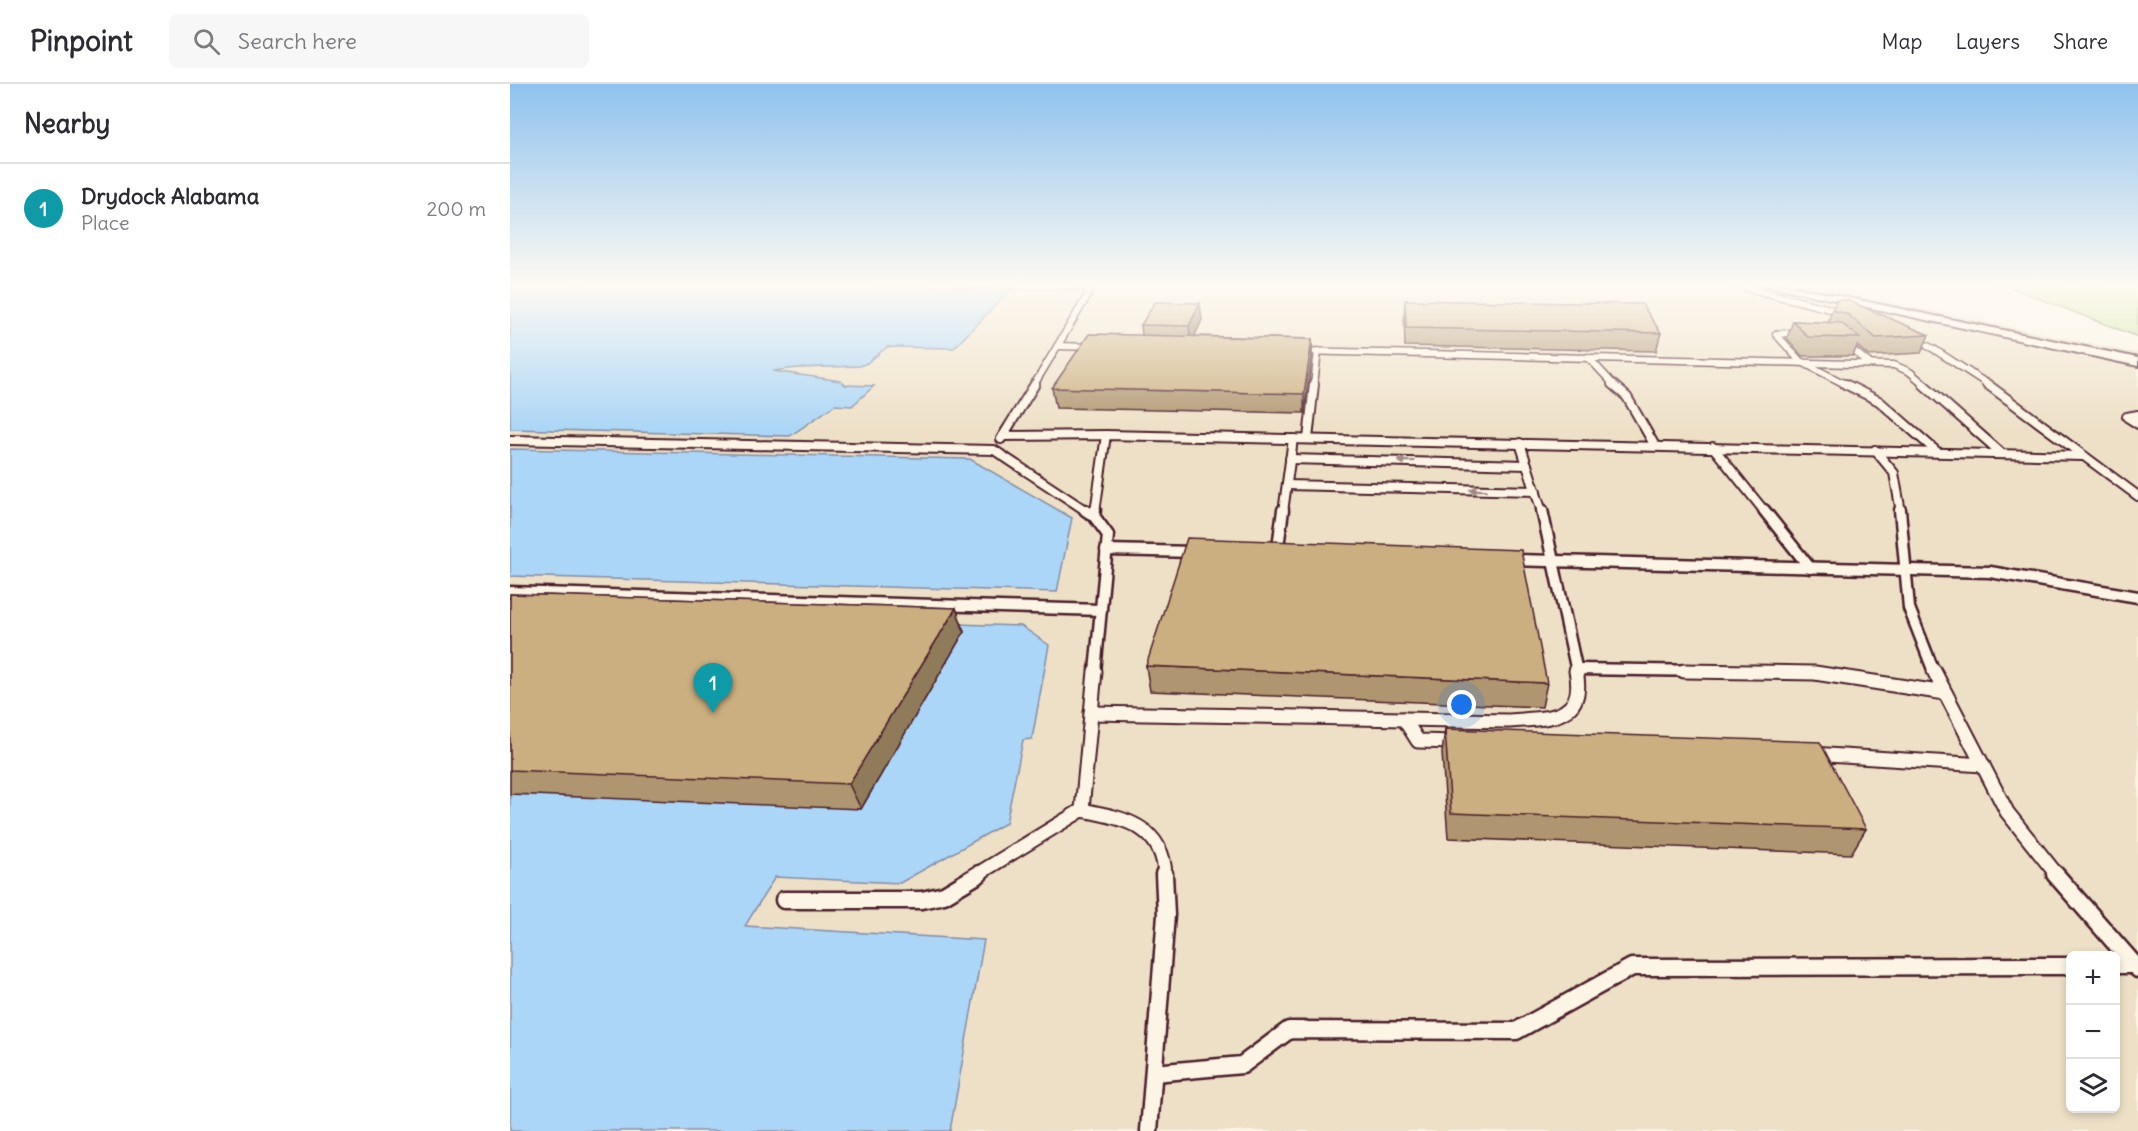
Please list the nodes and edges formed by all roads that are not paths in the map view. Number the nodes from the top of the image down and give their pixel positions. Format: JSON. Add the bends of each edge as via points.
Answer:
{"nodes":[{"id":1,"x":1066,"y":333,"type":"edge"},
{"id":2,"x":1795,"y":333,"type":"edge"},
{"id":3,"x":1999,"y":333,"type":"edge"},
{"id":4,"x":1837,"y":336,"type":"edge"},
{"id":5,"x":1908,"y":337,"type":"edge"},
{"id":6,"x":1058,"y":346,"type":"junction"},
{"id":7,"x":1100,"y":347,"type":"edge"},
{"id":8,"x":1283,"y":351,"type":"edge"},
{"id":9,"x":1318,"y":351,"type":"junction"},
{"id":10,"x":1588,"y":357,"type":"junction"},
{"id":11,"x":1800,"y":362,"type":"junction"},
{"id":12,"x":2138,"y":362,"type":"edge"},
{"id":13,"x":1869,"y":363,"type":"junction"},
{"id":14,"x":2138,"y":415,"type":"edge"},
{"id":15,"x":2138,"y":424,"type":"edge"},
{"id":16,"x":1106,"y":435,"type":"junction"},
{"id":17,"x":1002,"y":436,"type":"junction"},
{"id":18,"x":1293,"y":439,"type":"junction"},
{"id":19,"x":1308,"y":439,"type":"junction"},
{"id":20,"x":510,"y":440,"type":"edge"},
{"id":21,"x":1520,"y":442,"type":"junction"},
{"id":22,"x":1655,"y":446,"type":"junction"},
{"id":23,"x":1713,"y":447,"type":"junction"},
{"id":24,"x":994,"y":450,"type":"junction"},
{"id":25,"x":1875,"y":450,"type":"junction"},
{"id":26,"x":1936,"y":451,"type":"junction"},
{"id":27,"x":2000,"y":452,"type":"junction"},
{"id":28,"x":2082,"y":456,"type":"junction"},
{"id":29,"x":1290,"y":459,"type":"junction"},
{"id":30,"x":1527,"y":465,"type":"junction"},
{"id":31,"x":1287,"y":485,"type":"junction"},
{"id":32,"x":1536,"y":491,"type":"junction"},
{"id":33,"x":2138,"y":496,"type":"edge"},
{"id":34,"x":1094,"y":516,"type":"junction"},
{"id":35,"x":1106,"y":550,"type":"junction"},
{"id":36,"x":1209,"y":552,"type":"edge"},
{"id":37,"x":1266,"y":554,"type":"edge"},
{"id":38,"x":1277,"y":554,"type":"junction"},
{"id":39,"x":1289,"y":554,"type":"edge"},
{"id":40,"x":1497,"y":560,"type":"edge"},
{"id":41,"x":1555,"y":561,"type":"junction"},
{"id":42,"x":1810,"y":568,"type":"junction"},
{"id":43,"x":1904,"y":570,"type":"junction"},
{"id":44,"x":510,"y":592,"type":"edge"},
{"id":45,"x":2138,"y":597,"type":"edge"},
{"id":46,"x":1101,"y":610,"type":"junction"},
{"id":47,"x":1577,"y":669,"type":"junction"},
{"id":48,"x":1945,"y":693,"type":"junction"},
{"id":49,"x":1091,"y":713,"type":"junction"},
{"id":50,"x":1404,"y":719,"type":"junction"},
{"id":51,"x":1465,"y":742,"type":"edge"},
{"id":52,"x":1793,"y":753,"type":"edge"},
{"id":53,"x":1983,"y":765,"type":"junction"},
{"id":54,"x":1082,"y":810,"type":"junction"},
{"id":55,"x":784,"y":900,"type":"dead end"},
{"id":56,"x":2120,"y":965,"type":"edge"},
{"id":57,"x":2066,"y":966,"type":"edge"},
{"id":58,"x":2136,"y":967,"type":"edge"},
{"id":59,"x":1154,"y":1073,"type":"junction"},
{"id":60,"x":1149,"y":1131,"type":"edge"}],
"edges":[{"from":1,"to":6,"type":"lane"},
{"from":2,"to":11,"type":"lane","via":[[1776,334]]},
{"from":3,"to":12,"type":"street"},
{"from":4,"to":13,"type":"lane"},
{"from":5,"to":28,"type":"lane","via":[[1995,389]]},
{"from":6,"to":7,"type":"lane"},
{"from":6,"to":17,"type":"lane"},
{"from":8,"to":9,"type":"lane"},
{"from":9,"to":10,"type":"lane"},
{"from":9,"to":19,"type":"lane"},
{"from":10,"to":11,"type":"lane"},
{"from":10,"to":22,"type":"lane","via":[[1627,397]]},
{"from":11,"to":13,"type":"lane"},
{"from":11,"to":26,"type":"lane","via":[[1879,400]]},
{"from":13,"to":27,"type":"lane","via":[[1894,365],[1910,372]]},
{"from":14,"to":15,"type":"lane","via":[[2127,417]]},
{"from":16,"to":17,"type":"lane"},
{"from":16,"to":18,"type":"lane"},
{"from":16,"to":34,"type":"lane"},
{"from":17,"to":24,"type":"lane"},
{"from":18,"to":19,"type":"lane"},
{"from":18,"to":29,"type":"lane"},
{"from":19,"to":21,"type":"lane"},
{"from":20,"to":24,"type":"lane"},
{"from":21,"to":22,"type":"lane"},
{"from":21,"to":30,"type":"lane"},
{"from":22,"to":23,"type":"lane"},
{"from":23,"to":25,"type":"lane"},
{"from":23,"to":42,"type":"lane"},
{"from":24,"to":34,"type":"lane"},
{"from":25,"to":26,"type":"lane"},
{"from":25,"to":43,"type":"lane","via":[[1894,473]]},
{"from":26,"to":27,"type":"lane"},
{"from":27,"to":28,"type":"lane"},
{"from":28,"to":33,"type":"lane"},
{"from":30,"to":29,"type":"lane","one_way":true},
{"from":29,"to":31,"type":"lane"},
{"from":30,"to":32,"type":"lane"},
{"from":32,"to":31,"type":"lane","one_way":true},
{"from":31,"to":38,"type":"lane"},
{"from":32,"to":41,"type":"lane"},
{"from":34,"to":35,"type":"lane","via":[[1108,535]]},
{"from":35,"to":36,"type":"lane"},
{"from":35,"to":46,"type":"lane"},
{"from":37,"to":38,"type":"lane"},
{"from":38,"to":39,"type":"lane"},
{"from":40,"to":41,"type":"lane"},
{"from":41,"to":42,"type":"lane"},
{"from":41,"to":47,"type":"lane"},
{"from":42,"to":43,"type":"lane"},
{"from":43,"to":45,"type":"lane","via":[[1990,572]]},
{"from":43,"to":48,"type":"lane","via":[[1909,608]]},
{"from":44,"to":46,"type":"lane"},
{"from":46,"to":49,"type":"lane"},
{"from":47,"to":48,"type":"lane","via":[[1815,673]]},
{"from":47,"to":50,"type":"lane","via":[[1580,688],[1573,706],[1557,717],[1507,721]]},
{"from":48,"to":53,"type":"lane"},
{"from":49,"to":50,"type":"lane"},
{"from":49,"to":54,"type":"lane"},
{"from":50,"to":51,"type":"lane","via":[[1418,741]]},
{"from":52,"to":53,"type":"lane"},
{"from":53,"to":58,"type":"lane","via":[[2007,812]]},
{"from":54,"to":55,"type":"lane","via":[[944,895],[922,900]]},
{"from":54,"to":59,"type":"lane","via":[[1123,818],[1148,832],[1164,861],[1166,915]]},
{"from":56,"to":58,"type":"lane"},
{"from":57,"to":59,"type":"lane","via":[[1632,967],[1516,1031],[1289,1030],[1242,1065]]},
{"from":59,"to":60,"type":"lane"}]}
